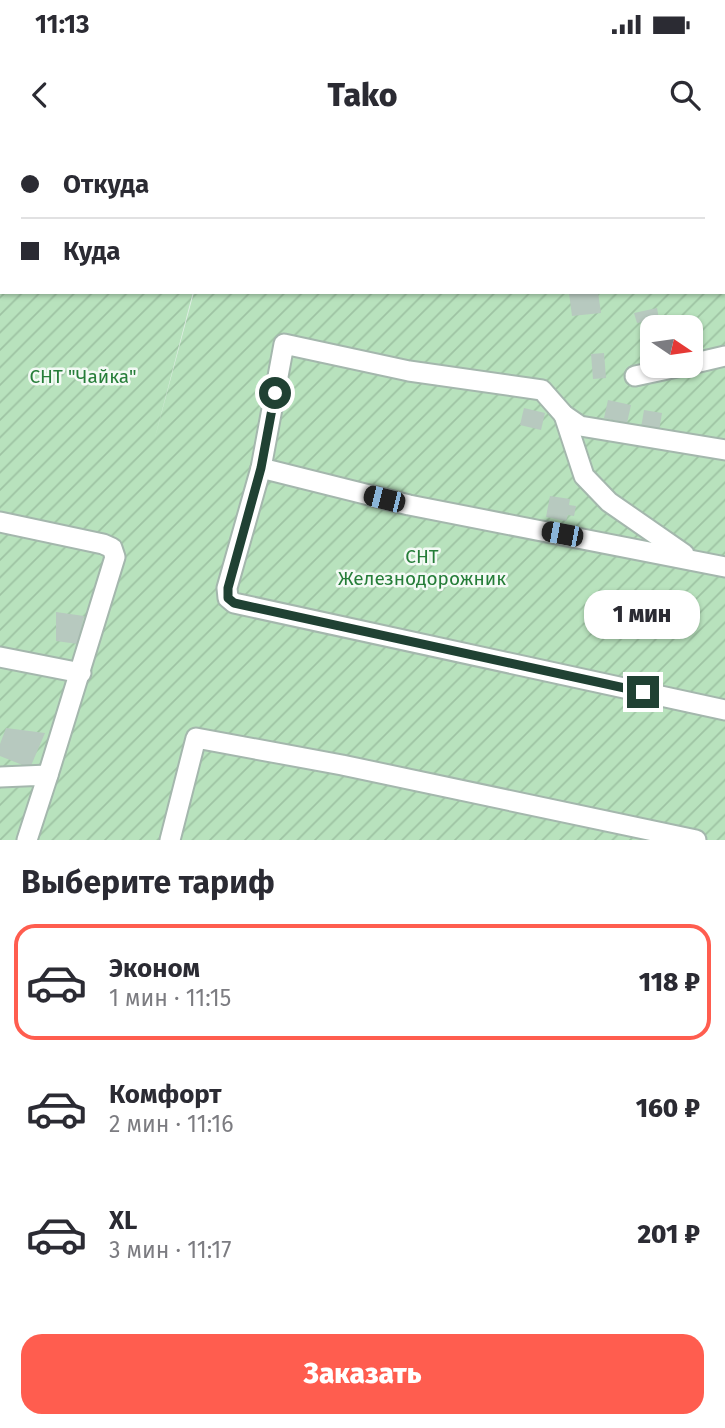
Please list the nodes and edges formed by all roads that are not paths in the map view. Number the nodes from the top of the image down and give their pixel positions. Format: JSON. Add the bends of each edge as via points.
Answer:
{"nodes":[{"id":1,"x":725,"y":356,"type":"edge"},
{"id":2,"x":704,"y":361,"type":"edge"},
{"id":3,"x":640,"y":375,"type":"edge"},
{"id":4,"x":635,"y":376,"type":"dead end"},
{"id":5,"x":564,"y":415,"type":"junction"},
{"id":6,"x":725,"y":450,"type":"edge"},
{"id":7,"x":261,"y":468,"type":"junction"},
{"id":8,"x":0,"y":522,"type":"edge"},
{"id":9,"x":689,"y":558,"type":"junction"},
{"id":10,"x":725,"y":567,"type":"edge"},
{"id":11,"x":0,"y":657,"type":"edge"},
{"id":12,"x":81,"y":673,"type":"junction"},
{"id":13,"x":725,"y":710,"type":"edge"},
{"id":14,"x":48,"y":775,"type":"junction"},
{"id":15,"x":0,"y":777,"type":"edge"},
{"id":16,"x":27,"y":840,"type":"edge"},
{"id":17,"x":170,"y":840,"type":"edge"},
{"id":18,"x":696,"y":840,"type":"edge"}],
"edges":[{"from":1,"to":2,"type":"lane"},
{"from":3,"to":4,"type":"lane"},
{"from":5,"to":6,"type":"lane","via":[[580,426]]},
{"from":5,"to":7,"type":"lane","via":[[542,390],[409,371],[284,344]]},
{"from":5,"to":9,"type":"lane","via":[[584,476],[609,502]]},
{"from":7,"to":9,"type":"lane","via":[[409,505]]},
{"from":7,"to":13,"type":"lane","via":[[228,588],[228,598],[234,603]]},
{"from":8,"to":12,"type":"lane","via":[[112,548],[115,557]]},
{"from":9,"to":10,"type":"lane"},
{"from":11,"to":12,"type":"lane"},
{"from":12,"to":14,"type":"lane"},
{"from":14,"to":15,"type":"lane"},
{"from":14,"to":16,"type":"lane"},
{"from":17,"to":18,"type":"lane","via":[[196,738]]}]}
